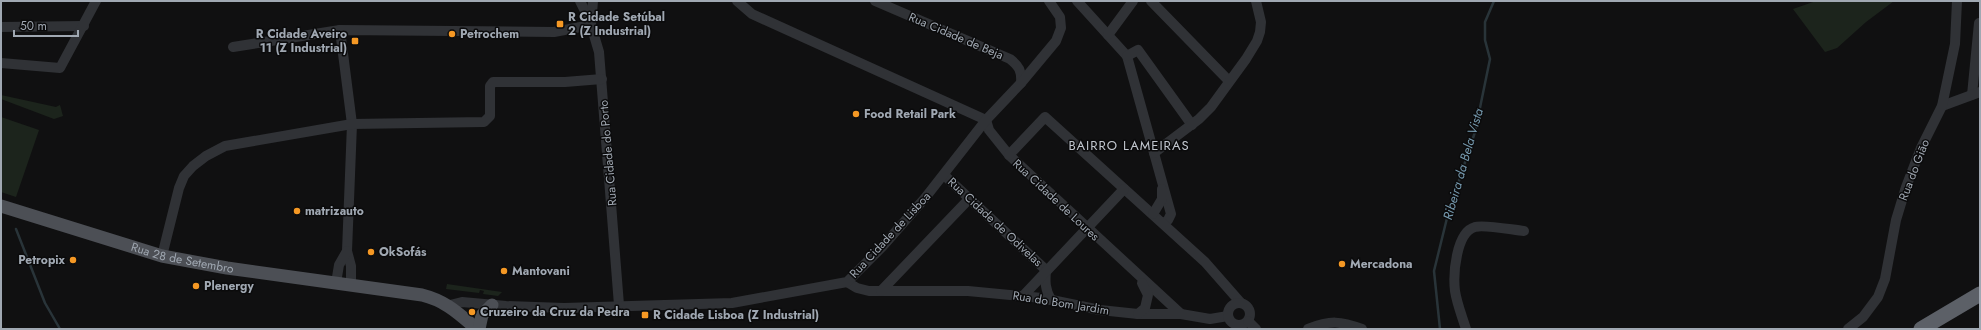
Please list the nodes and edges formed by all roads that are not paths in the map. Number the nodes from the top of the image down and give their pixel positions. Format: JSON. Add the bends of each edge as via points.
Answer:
{"nodes":[{"id":1,"x":96,"y":1,"type":"edge"},
{"id":2,"x":580,"y":1,"type":"edge"},
{"id":3,"x":593,"y":1,"type":"edge"},
{"id":4,"x":737,"y":1,"type":"edge"},
{"id":5,"x":875,"y":1,"type":"edge"},
{"id":6,"x":1049,"y":1,"type":"edge"},
{"id":7,"x":1077,"y":1,"type":"edge"},
{"id":8,"x":1133,"y":1,"type":"edge"},
{"id":9,"x":1152,"y":1,"type":"edge"},
{"id":10,"x":1256,"y":1,"type":"edge"},
{"id":11,"x":1957,"y":1,"type":"edge"},
{"id":12,"x":1979,"y":23,"type":"edge"},
{"id":13,"x":592,"y":25,"type":"junction"},
{"id":14,"x":84,"y":26,"type":"junction"},
{"id":15,"x":1,"y":27,"type":"edge"},
{"id":16,"x":340,"y":30,"type":"junction"},
{"id":17,"x":1108,"y":36,"type":"junction"},
{"id":18,"x":233,"y":47,"type":"dead end"},
{"id":19,"x":1127,"y":56,"type":"junction"},
{"id":20,"x":1,"y":63,"type":"edge"},
{"id":21,"x":602,"y":79,"type":"junction"},
{"id":22,"x":1229,"y":81,"type":"junction"},
{"id":23,"x":1021,"y":83,"type":"junction"},
{"id":24,"x":1976,"y":93,"type":"edge"},
{"id":25,"x":1942,"y":106,"type":"junction"},
{"id":26,"x":986,"y":120,"type":"junction"},
{"id":27,"x":352,"y":124,"type":"junction"},
{"id":28,"x":1192,"y":125,"type":"junction"},
{"id":29,"x":1154,"y":153,"type":"junction"},
{"id":30,"x":1009,"y":155,"type":"junction"},
{"id":31,"x":944,"y":175,"type":"junction"},
{"id":32,"x":1163,"y":185,"type":"junction"},
{"id":33,"x":1124,"y":188,"type":"junction"},
{"id":34,"x":970,"y":198,"type":"junction"},
{"id":35,"x":1,"y":206,"type":"edge"},
{"id":36,"x":1153,"y":214,"type":"junction"},
{"id":37,"x":1164,"y":223,"type":"junction"},
{"id":38,"x":1088,"y":229,"type":"junction"},
{"id":39,"x":1524,"y":231,"type":"dead end"},
{"id":40,"x":347,"y":251,"type":"junction"},
{"id":41,"x":162,"y":256,"type":"junction"},
{"id":42,"x":1046,"y":270,"type":"junction"},
{"id":43,"x":1135,"y":274,"type":"junction"},
{"id":44,"x":336,"y":282,"type":"junction"},
{"id":45,"x":847,"y":282,"type":"junction"},
{"id":46,"x":350,"y":284,"type":"junction"},
{"id":47,"x":1228,"y":289,"type":"junction"},
{"id":48,"x":881,"y":291,"type":"junction"},
{"id":49,"x":1980,"y":294,"type":"edge"},
{"id":50,"x":1023,"y":296,"type":"junction"},
{"id":51,"x":1051,"y":300,"type":"junction"},
{"id":52,"x":1241,"y":303,"type":"junction"},
{"id":53,"x":450,"y":305,"type":"junction"},
{"id":54,"x":492,"y":305,"type":"junction"},
{"id":55,"x":620,"y":305,"type":"junction"},
{"id":56,"x":1229,"y":312,"type":"junction"},
{"id":57,"x":1138,"y":314,"type":"junction"},
{"id":58,"x":1181,"y":314,"type":"junction"},
{"id":59,"x":1248,"y":321,"type":"junction"},
{"id":60,"x":478,"y":329,"type":"edge"},
{"id":61,"x":1256,"y":329,"type":"edge"},
{"id":62,"x":1308,"y":329,"type":"edge"},
{"id":63,"x":1361,"y":329,"type":"edge"},
{"id":64,"x":1466,"y":329,"type":"edge"},
{"id":65,"x":1848,"y":329,"type":"edge"},
{"id":66,"x":1921,"y":329,"type":"edge"}],
"edges":[{"from":1,"to":14,"type":"street"},
{"from":2,"to":13,"type":"street"},
{"from":3,"to":13,"type":"street","name":"Rua Cidade do Porto"},
{"from":4,"to":26,"type":"street","via":[[752,14]]},
{"from":5,"to":23,"type":"street","name":"Rua Cidade de Beja","via":[[1010,59],[1019,66]]},
{"from":6,"to":23,"type":"street","name":"Rua Cidade de Lisboa","via":[[1060,17],[1061,28],[1056,41]]},
{"from":7,"to":17,"type":"street"},
{"from":8,"to":17,"type":"street"},
{"from":9,"to":22,"type":"street"},
{"from":10,"to":22,"type":"street","via":[[1261,22],[1257,41]]},
{"from":11,"to":25,"type":"street","name":"Rua do Gião","via":[[1955,44]]},
{"from":12,"to":24,"type":"street"},
{"from":13,"to":16,"type":"street","via":[[554,32]]},
{"from":13,"to":21,"type":"street","name":"Rua Cidade do Porto"},
{"from":14,"to":15,"type":"street"},
{"from":14,"to":20,"type":"street","via":[[60,68]]},
{"from":16,"to":18,"type":"street"},
{"from":16,"to":27,"type":"street"},
{"from":17,"to":19,"type":"street"},
{"from":19,"to":28,"type":"street","via":[[1138,50]]},
{"from":19,"to":29,"type":"street"},
{"from":21,"to":27,"type":"street","via":[[493,82],[490,86],[490,116],[484,122]]},
{"from":21,"to":55,"type":"street","name":"Rua Cidade do Porto"},
{"from":22,"to":28,"type":"street","via":[[1212,107]]},
{"from":23,"to":26,"type":"street","name":"Rua Cidade de Lisboa"},
{"from":24,"to":25,"type":"street"},
{"from":25,"to":65,"type":"street","name":"Rua do Gião","via":[[1921,148],[1906,187],[1896,220],[1885,279],[1878,297],[1863,317]]},
{"from":26,"to":30,"type":"street","name":"Rua Cidade de Loures","via":[[990,130]]},
{"from":26,"to":31,"type":"street","name":"Rua Cidade de Lisboa"},
{"from":27,"to":40,"type":"street"},
{"from":27,"to":41,"type":"street","via":[[225,146],[206,156],[184,176]]},
{"from":28,"to":29,"type":"street"},
{"from":29,"to":32,"type":"street"},
{"from":30,"to":33,"type":"street","via":[[1045,117]]},
{"from":30,"to":38,"type":"street","name":"Rua Cidade de Loures"},
{"from":31,"to":34,"type":"street","name":"Rua Cidade de Odivelas"},
{"from":31,"to":45,"type":"street","name":"Rua Cidade de Lisboa"},
{"from":32,"to":36,"type":"street","via":[[1162,199]]},
{"from":32,"to":37,"type":"street","via":[[1171,214]]},
{"from":33,"to":36,"type":"street"},
{"from":33,"to":38,"type":"street"},
{"from":34,"to":42,"type":"street","name":"Rua Cidade de Odivelas"},
{"from":34,"to":48,"type":"street"},
{"from":35,"to":41,"type":"main road","name":"Rua 28 de Setembro"},
{"from":36,"to":37,"type":"street"},
{"from":37,"to":47,"type":"street","via":[[1205,262]]},
{"from":38,"to":42,"type":"street"},
{"from":38,"to":43,"type":"street","name":"Rua Cidade de Loures"},
{"from":39,"to":64,"type":"street","via":[[1476,226],[1464,234],[1454,281],[1461,320]]},
{"from":40,"to":44,"type":"street","via":[[339,265]]},
{"from":40,"to":46,"type":"street","via":[[351,266]]},
{"from":41,"to":44,"type":"main road","name":"Rua 28 de Setembro","via":[[221,267]]},
{"from":42,"to":50,"type":"street"},
{"from":42,"to":51,"type":"street","via":[[1045,282]]},
{"from":43,"to":57,"type":"street","via":[[1148,295],[1145,308]]},
{"from":43,"to":58,"type":"street"},
{"from":44,"to":46,"type":"main road","name":"Rua 28 de Setembro"},
{"from":45,"to":48,"type":"street","name":"Rua do Bom Jardim","via":[[857,288]]},
{"from":45,"to":55,"type":"street","name":"Rua Cidade de Lisboa","via":[[732,303]]},
{"from":46,"to":53,"type":"main road","name":"Rua 28 de Setembro","via":[[422,294]]},
{"from":47,"to":52,"type":"street"},
{"from":47,"to":56,"type":"street"},
{"from":48,"to":50,"type":"street","name":"Rua do Bom Jardim","via":[[968,291]]},
{"from":49,"to":66,"type":"highway"},
{"from":50,"to":51,"type":"street","name":"Rua do Bom Jardim"},
{"from":51,"to":57,"type":"street","name":"Rua do Bom Jardim","via":[[1100,310]]},
{"from":52,"to":56,"type":"street","name":"Rua do Bom Jardim","via":[[1234,304]]},
{"from":52,"to":59,"type":"street","via":[[1249,310]]},
{"from":53,"to":54,"type":"street","name":"Rua Cidade de Lisboa","via":[[462,302]]},
{"from":53,"to":60,"type":"main road","name":"Rua 28 de Setembro"},
{"from":54,"to":55,"type":"street","name":"Rua Cidade de Lisboa","via":[[564,308]]},
{"from":54,"to":60,"type":"main road","via":[[482,315]]},
{"from":56,"to":58,"type":"street","name":"Rua do Bom Jardim","via":[[1210,319]]},
{"from":56,"to":59,"type":"street","via":[[1235,325],[1242,325]]},
{"from":57,"to":58,"type":"street","name":"Rua do Bom Jardim"},
{"from":59,"to":61,"type":"street"},
{"from":62,"to":63,"type":"street","via":[[1338,322],[1350,323]]}]}
